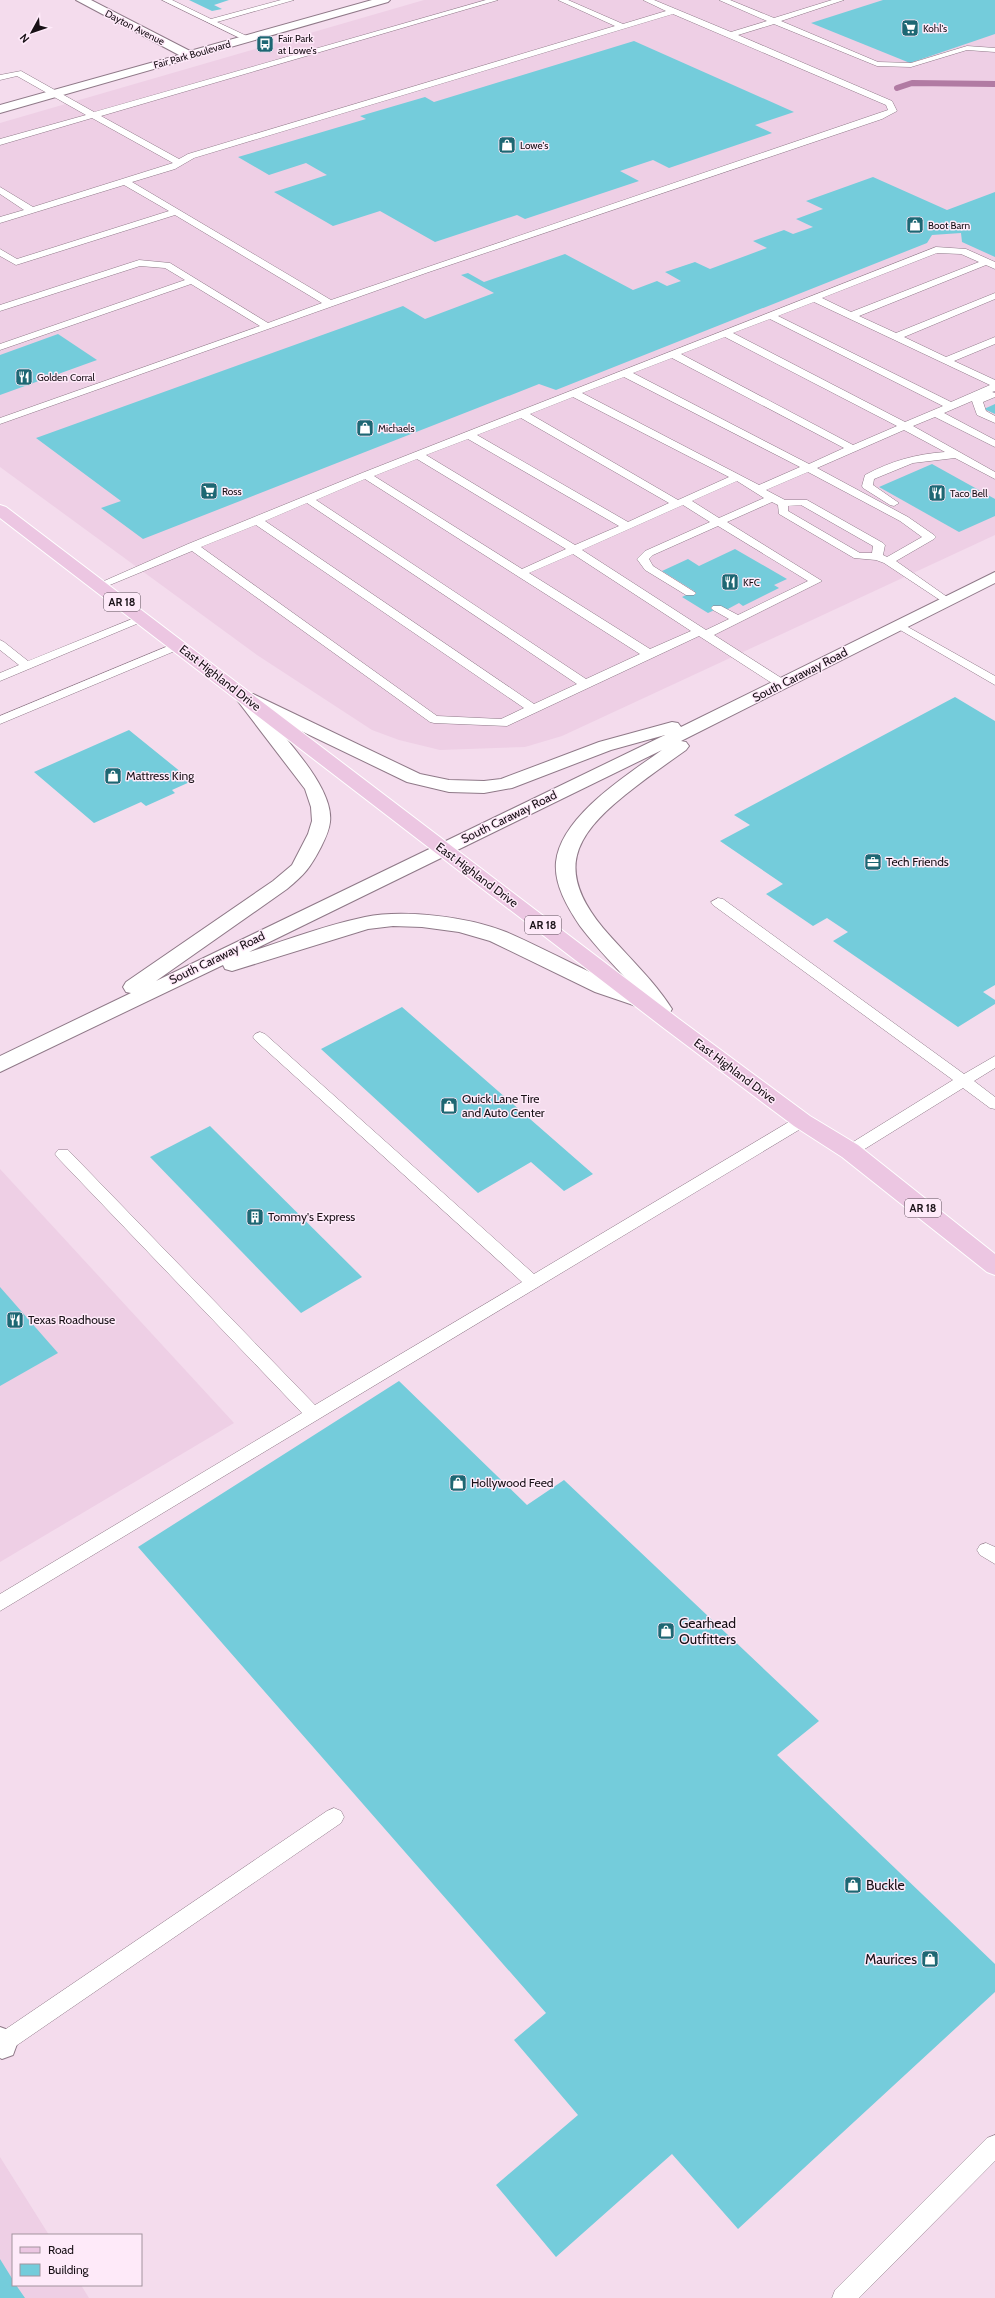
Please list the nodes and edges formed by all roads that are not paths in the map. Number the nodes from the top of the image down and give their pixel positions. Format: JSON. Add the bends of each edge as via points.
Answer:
{"nodes":[{"id":1,"x":82,"y":0,"type":"edge"},
{"id":2,"x":166,"y":0,"type":"edge"},
{"id":3,"x":184,"y":0,"type":"edge"},
{"id":4,"x":290,"y":0,"type":"edge"},
{"id":5,"x":384,"y":0,"type":"edge"},
{"id":6,"x":494,"y":0,"type":"edge"},
{"id":7,"x":562,"y":0,"type":"edge"},
{"id":8,"x":647,"y":0,"type":"edge"},
{"id":9,"x":723,"y":0,"type":"edge"},
{"id":10,"x":840,"y":0,"type":"edge"},
{"id":11,"x":673,"y":11,"type":"junction"},
{"id":12,"x":200,"y":17,"type":"junction"},
{"id":13,"x":774,"y":21,"type":"junction"},
{"id":14,"x":210,"y":22,"type":"junction"},
{"id":15,"x":622,"y":26,"type":"junction"},
{"id":16,"x":732,"y":35,"type":"junction"},
{"id":17,"x":246,"y":39,"type":"junction"},
{"id":18,"x":995,"y":50,"type":"edge"},
{"id":19,"x":188,"y":55,"type":"junction"},
{"id":20,"x":0,"y":78,"type":"edge"},
{"id":21,"x":55,"y":94,"type":"junction"},
{"id":22,"x":0,"y":109,"type":"edge"},
{"id":23,"x":94,"y":115,"type":"junction"},
{"id":24,"x":0,"y":142,"type":"edge"},
{"id":25,"x":179,"y":163,"type":"junction"},
{"id":26,"x":124,"y":181,"type":"junction"},
{"id":27,"x":0,"y":190,"type":"edge"},
{"id":28,"x":31,"y":210,"type":"junction"},
{"id":29,"x":176,"y":212,"type":"junction"},
{"id":30,"x":0,"y":220,"type":"edge"},
{"id":31,"x":0,"y":252,"type":"edge"},
{"id":32,"x":991,"y":264,"type":"edge"},
{"id":33,"x":193,"y":280,"type":"junction"},
{"id":34,"x":995,"y":296,"type":"edge"},
{"id":35,"x":814,"y":298,"type":"junction"},
{"id":36,"x":330,"y":304,"type":"junction"},
{"id":37,"x":0,"y":308,"type":"edge"},
{"id":38,"x":770,"y":316,"type":"junction"},
{"id":39,"x":850,"y":316,"type":"junction"},
{"id":40,"x":268,"y":326,"type":"junction"},
{"id":41,"x":725,"y":333,"type":"junction"},
{"id":42,"x":896,"y":337,"type":"junction"},
{"id":43,"x":995,"y":340,"type":"edge"},
{"id":44,"x":0,"y":347,"type":"edge"},
{"id":45,"x":673,"y":354,"type":"junction"},
{"id":46,"x":946,"y":361,"type":"junction"},
{"id":47,"x":625,"y":373,"type":"junction"},
{"id":48,"x":995,"y":384,"type":"edge"},
{"id":49,"x":995,"y":387,"type":"edge"},
{"id":50,"x":995,"y":392,"type":"edge"},
{"id":51,"x":573,"y":393,"type":"junction"},
{"id":52,"x":951,"y":406,"type":"junction"},
{"id":53,"x":936,"y":413,"type":"junction"},
{"id":54,"x":522,"y":414,"type":"junction"},
{"id":55,"x":995,"y":420,"type":"edge"},
{"id":56,"x":0,"y":421,"type":"edge"},
{"id":57,"x":905,"y":426,"type":"junction"},
{"id":58,"x":469,"y":435,"type":"junction"},
{"id":59,"x":995,"y":444,"type":"edge"},
{"id":60,"x":853,"y":449,"type":"junction"},
{"id":61,"x":418,"y":455,"type":"junction"},
{"id":62,"x":958,"y":455,"type":"junction"},
{"id":63,"x":809,"y":468,"type":"junction"},
{"id":64,"x":366,"y":475,"type":"junction"},
{"id":65,"x":995,"y":476,"type":"edge"},
{"id":66,"x":738,"y":477,"type":"junction"},
{"id":67,"x":759,"y":489,"type":"junction"},
{"id":68,"x":308,"y":499,"type":"junction"},
{"id":69,"x":777,"y":500,"type":"junction"},
{"id":70,"x":681,"y":502,"type":"junction"},
{"id":71,"x":0,"y":510,"type":"edge"},
{"id":72,"x":904,"y":519,"type":"junction"},
{"id":73,"x":256,"y":520,"type":"junction"},
{"id":74,"x":719,"y":523,"type":"junction"},
{"id":75,"x":628,"y":526,"type":"junction"},
{"id":76,"x":192,"y":546,"type":"junction"},
{"id":77,"x":575,"y":550,"type":"junction"},
{"id":78,"x":882,"y":559,"type":"junction"},
{"id":79,"x":521,"y":573,"type":"junction"},
{"id":80,"x":995,"y":577,"type":"edge"},
{"id":81,"x":101,"y":585,"type":"junction"},
{"id":82,"x":690,"y":593,"type":"dead end"},
{"id":83,"x":946,"y":601,"type":"junction"},
{"id":84,"x":717,"y":608,"type":"dead end"},
{"id":85,"x":142,"y":618,"type":"junction"},
{"id":86,"x":737,"y":619,"type":"junction"},
{"id":87,"x":898,"y":625,"type":"junction"},
{"id":88,"x":703,"y":633,"type":"junction"},
{"id":89,"x":0,"y":644,"type":"edge"},
{"id":90,"x":178,"y":646,"type":"junction"},
{"id":91,"x":649,"y":654,"type":"junction"},
{"id":92,"x":27,"y":666,"type":"junction"},
{"id":93,"x":0,"y":677,"type":"edge"},
{"id":94,"x":995,"y":681,"type":"edge"},
{"id":95,"x":585,"y":684,"type":"junction"},
{"id":96,"x":782,"y":684,"type":"junction"},
{"id":97,"x":243,"y":696,"type":"junction"},
{"id":98,"x":533,"y":709,"type":"junction"},
{"id":99,"x":730,"y":710,"type":"junction"},
{"id":100,"x":0,"y":720,"type":"edge"},
{"id":101,"x":443,"y":849,"type":"junction"},
{"id":102,"x":718,"y":902,"type":"dead end"},
{"id":103,"x":642,"y":1001,"type":"junction"},
{"id":104,"x":672,"y":1024,"type":"junction"},
{"id":105,"x":77,"y":1026,"type":"junction"},
{"id":106,"x":260,"y":1037,"type":"dead end"},
{"id":107,"x":995,"y":1061,"type":"edge"},
{"id":108,"x":0,"y":1064,"type":"edge"},
{"id":109,"x":963,"y":1081,"type":"junction"},
{"id":110,"x":995,"y":1104,"type":"edge"},
{"id":111,"x":802,"y":1121,"type":"junction"},
{"id":112,"x":850,"y":1151,"type":"junction"},
{"id":113,"x":63,"y":1154,"type":"dead end"},
{"id":114,"x":995,"y":1266,"type":"edge"},
{"id":115,"x":534,"y":1283,"type":"junction"},
{"id":116,"x":314,"y":1415,"type":"junction"},
{"id":117,"x":2,"y":1598,"type":"edge"},
{"id":118,"x":334,"y":1817,"type":"dead end"},
{"id":119,"x":0,"y":2044,"type":"edge"},
{"id":120,"x":995,"y":2146,"type":"edge"},
{"id":121,"x":843,"y":2298,"type":"edge"}],
"edges":[{"from":1,"to":19,"type":"main road","name":"Dayton Avenue"},
{"from":2,"to":12,"type":"lane"},
{"from":3,"to":12,"type":"lane","via":[[203,10]]},
{"from":4,"to":14,"type":"lane"},
{"from":5,"to":17,"type":"main road","name":"Fair Park Boulevard"},
{"from":6,"to":23,"type":"lane"},
{"from":7,"to":15,"type":"lane"},
{"from":8,"to":11,"type":"lane"},
{"from":9,"to":13,"type":"lane"},
{"from":10,"to":13,"type":"lane"},
{"from":11,"to":15,"type":"lane"},
{"from":11,"to":16,"type":"lane"},
{"from":12,"to":14,"type":"lane"},
{"from":13,"to":16,"type":"lane"},
{"from":13,"to":18,"type":"lane","via":[[877,64],[911,65],[967,48]]},
{"from":14,"to":17,"type":"lane"},
{"from":15,"to":25,"type":"lane","via":[[191,156]]},
{"from":16,"to":36,"type":"lane","via":[[889,103],[893,111]]},
{"from":17,"to":19,"type":"main road","name":"Fair Park Boulevard"},
{"from":19,"to":21,"type":"main road","name":"Fair Park Boulevard"},
{"from":20,"to":21,"type":"lane","via":[[18,73]]},
{"from":21,"to":22,"type":"main road","name":"Fair Park Boulevard"},
{"from":21,"to":23,"type":"lane"},
{"from":23,"to":24,"type":"lane"},
{"from":23,"to":25,"type":"lane"},
{"from":25,"to":26,"type":"lane"},
{"from":26,"to":28,"type":"lane"},
{"from":26,"to":29,"type":"lane"},
{"from":27,"to":28,"type":"lane"},
{"from":28,"to":30,"type":"lane"},
{"from":29,"to":31,"type":"lane","via":[[16,262]]},
{"from":29,"to":36,"type":"lane"},
{"from":32,"to":35,"type":"lane","via":[[963,251],[936,250]]},
{"from":32,"to":39,"type":"lane"},
{"from":33,"to":37,"type":"lane","via":[[167,265],[139,263]]},
{"from":33,"to":40,"type":"lane"},
{"from":33,"to":44,"type":"lane"},
{"from":34,"to":42,"type":"lane"},
{"from":35,"to":38,"type":"lane"},
{"from":35,"to":39,"type":"lane"},
{"from":36,"to":40,"type":"lane"},
{"from":38,"to":41,"type":"lane"},
{"from":38,"to":52,"type":"lane"},
{"from":39,"to":42,"type":"lane"},
{"from":40,"to":56,"type":"lane"},
{"from":41,"to":45,"type":"lane"},
{"from":41,"to":57,"type":"lane"},
{"from":42,"to":46,"type":"lane"},
{"from":43,"to":46,"type":"lane"},
{"from":45,"to":47,"type":"lane"},
{"from":45,"to":60,"type":"lane"},
{"from":46,"to":48,"type":"lane"},
{"from":47,"to":51,"type":"lane"},
{"from":47,"to":63,"type":"lane"},
{"from":49,"to":52,"type":"lane"},
{"from":50,"to":55,"type":"lane","via":[[977,402],[981,413]]},
{"from":51,"to":54,"type":"lane"},
{"from":51,"to":66,"type":"lane"},
{"from":52,"to":53,"type":"lane"},
{"from":53,"to":57,"type":"lane"},
{"from":53,"to":59,"type":"lane"},
{"from":54,"to":58,"type":"lane"},
{"from":54,"to":70,"type":"lane"},
{"from":57,"to":60,"type":"lane"},
{"from":57,"to":62,"type":"lane"},
{"from":58,"to":61,"type":"lane"},
{"from":58,"to":75,"type":"lane"},
{"from":60,"to":63,"type":"lane"},
{"from":61,"to":64,"type":"lane"},
{"from":61,"to":77,"type":"lane"},
{"from":62,"to":65,"type":"lane"},
{"from":62,"to":72,"type":"lane","via":[[924,456],[893,464],[869,478],[867,486],[902,509]]},
{"from":63,"to":67,"type":"lane"},
{"from":63,"to":72,"type":"lane"},
{"from":64,"to":68,"type":"lane"},
{"from":64,"to":79,"type":"lane"},
{"from":66,"to":67,"type":"lane"},
{"from":66,"to":70,"type":"lane"},
{"from":67,"to":69,"type":"lane"},
{"from":68,"to":73,"type":"lane"},
{"from":68,"to":95,"type":"lane"},
{"from":69,"to":74,"type":"lane"},
{"from":69,"to":78,"type":"lane","via":[[783,512],[858,556]]},
{"from":69,"to":78,"type":"lane","via":[[803,502],[880,545]]},
{"from":70,"to":74,"type":"lane"},
{"from":70,"to":75,"type":"lane"},
{"from":71,"to":81,"type":"main road","name":"East Highland Drive","number":"AR 18"},
{"from":72,"to":78,"type":"lane","via":[[930,538]]},
{"from":73,"to":76,"type":"lane"},
{"from":73,"to":98,"type":"lane"},
{"from":74,"to":82,"type":"lane","via":[[649,553],[644,559],[649,568]]},
{"from":74,"to":86,"type":"lane","via":[[816,581]]},
{"from":75,"to":77,"type":"lane"},
{"from":76,"to":81,"type":"lane"},
{"from":76,"to":98,"type":"lane","via":[[434,719],[504,723]]},
{"from":77,"to":79,"type":"lane"},
{"from":77,"to":88,"type":"lane"},
{"from":78,"to":83,"type":"lane"},
{"from":79,"to":91,"type":"lane"},
{"from":80,"to":83,"type":"main road","name":"South Caraway Road"},
{"from":81,"to":85,"type":"main road","name":"East Highland Drive","number":"AR 18"},
{"from":83,"to":87,"type":"main road","name":"South Caraway Road"},
{"from":84,"to":86,"type":"lane"},
{"from":85,"to":90,"type":"main road","name":"East Highland Drive","number":"AR 18"},
{"from":85,"to":92,"type":"lane"},
{"from":86,"to":88,"type":"lane"},
{"from":87,"to":94,"type":"lane"},
{"from":87,"to":96,"type":"main road","name":"South Caraway Road"},
{"from":88,"to":91,"type":"lane"},
{"from":88,"to":96,"type":"lane"},
{"from":89,"to":92,"type":"lane"},
{"from":90,"to":97,"type":"main road","name":"East Highland Drive","number":"AR 18"},
{"from":90,"to":100,"type":"lane"},
{"from":91,"to":95,"type":"lane"},
{"from":92,"to":93,"type":"lane"},
{"from":95,"to":98,"type":"lane"},
{"from":96,"to":99,"type":"main road","name":"South Caraway Road"},
{"from":97,"to":99,"type":"main road","via":[[414,778],[443,785],[467,787],[510,782],[605,746]]},
{"from":97,"to":101,"type":"main road","name":"East Highland Drive","number":"AR 18"},
{"from":97,"to":105,"type":"main road","via":[[314,788],[320,807],[321,821],[318,834],[300,868],[280,885]]},
{"from":99,"to":101,"type":"main road","name":"South Caraway Road"},
{"from":99,"to":104,"type":"main road","via":[[605,802],[575,833],[568,847],[566,877],[574,900],[588,922],[651,993]]},
{"from":101,"to":103,"type":"main road","name":"East Highland Drive","number":"AR 18"},
{"from":101,"to":105,"type":"main road","name":"South Caraway Road"},
{"from":102,"to":109,"type":"lane"},
{"from":103,"to":104,"type":"main road","name":"East Highland Drive","number":"AR 18"},
{"from":103,"to":105,"type":"main road","via":[[602,987],[497,936],[459,926],[393,920],[366,923],[188,979]]},
{"from":104,"to":111,"type":"main road","name":"East Highland Drive","number":"AR 18"},
{"from":105,"to":108,"type":"main road","name":"South Caraway Road"},
{"from":106,"to":115,"type":"lane"},
{"from":107,"to":109,"type":"lane"},
{"from":109,"to":110,"type":"lane"},
{"from":109,"to":112,"type":"lane"},
{"from":111,"to":112,"type":"main road","name":"East Highland Drive","number":"AR 18"},
{"from":111,"to":115,"type":"lane"},
{"from":112,"to":114,"type":"main road","name":"East Highland Drive","number":"AR 18"},
{"from":113,"to":116,"type":"lane"},
{"from":115,"to":116,"type":"lane"},
{"from":116,"to":117,"type":"lane"},
{"from":118,"to":119,"type":"lane"},
{"from":120,"to":121,"type":"lane"}]}
